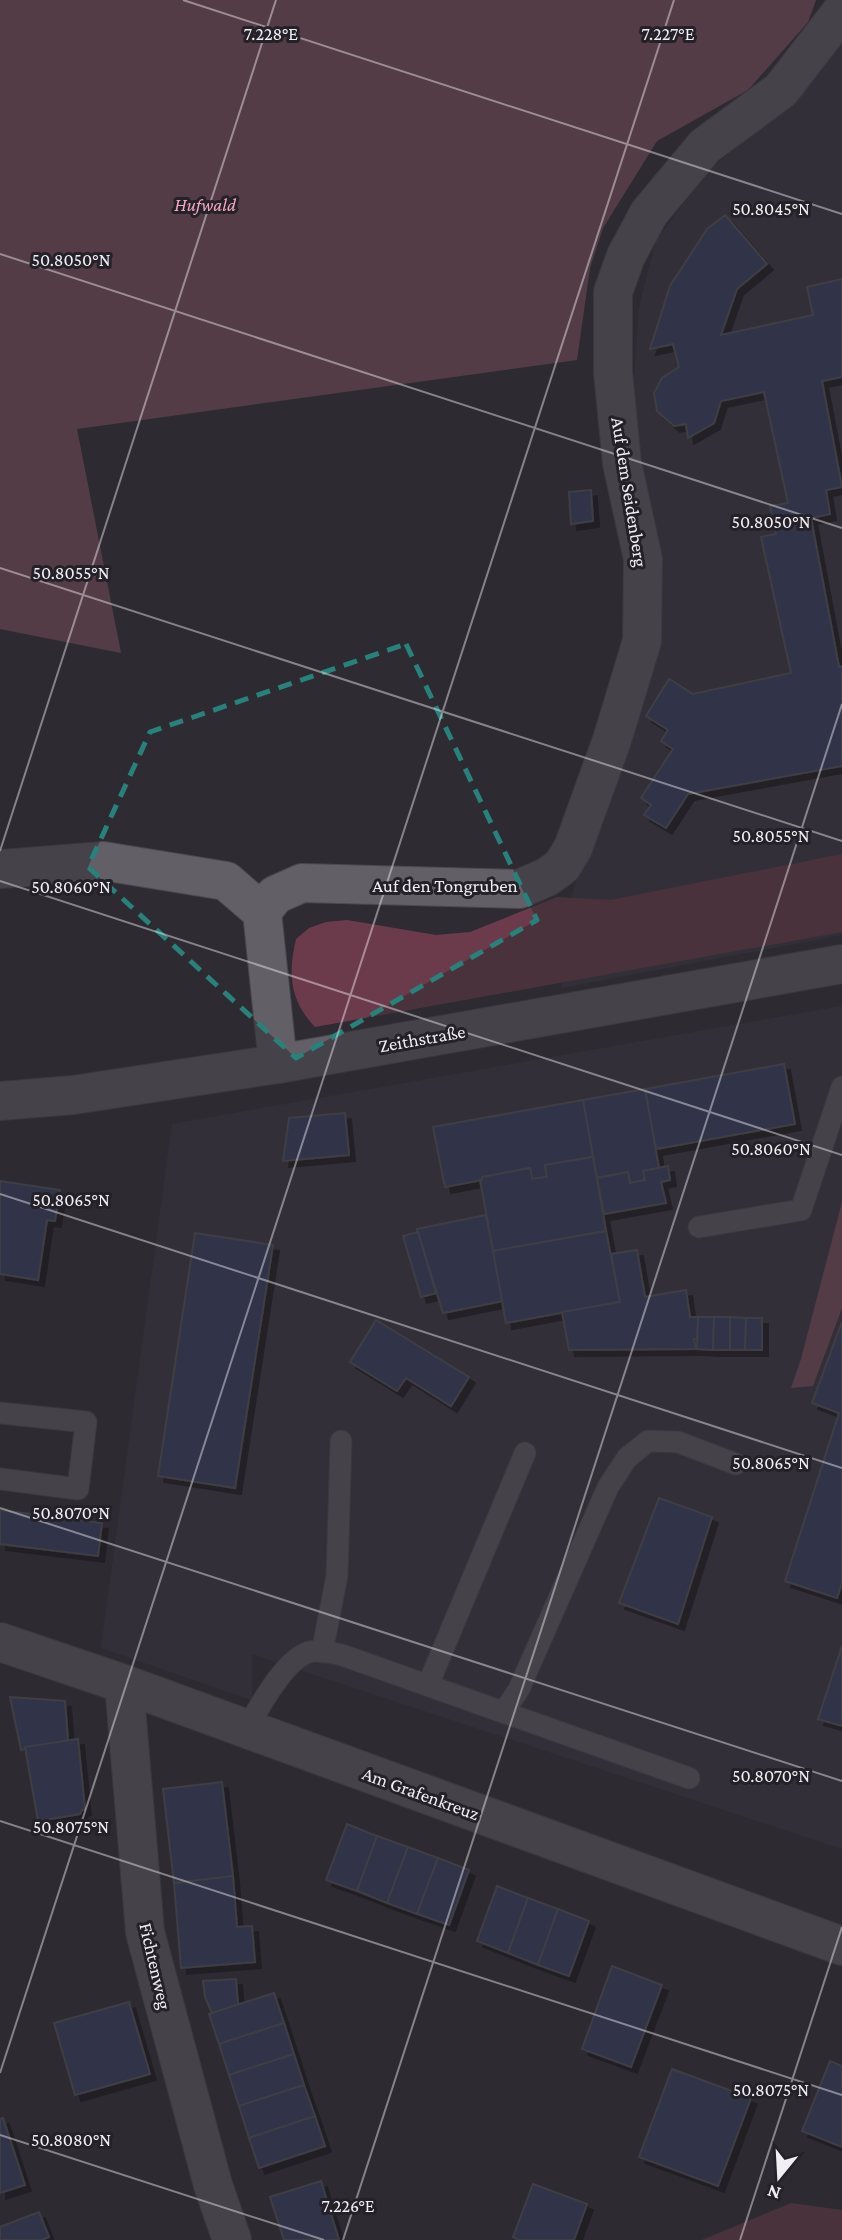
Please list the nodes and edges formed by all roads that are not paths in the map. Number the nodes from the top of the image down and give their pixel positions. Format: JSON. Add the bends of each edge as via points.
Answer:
{"nodes":[{"id":1,"x":842,"y":11,"type":"edge"},
{"id":2,"x":642,"y":641,"type":"joint"},
{"id":3,"x":0,"y":869,"type":"edge"},
{"id":4,"x":262,"y":912,"type":"junction"},
{"id":5,"x":842,"y":964,"type":"edge"},
{"id":6,"x":278,"y":1064,"type":"junction"},
{"id":7,"x":842,"y":1087,"type":"edge"},
{"id":8,"x":0,"y":1101,"type":"edge"},
{"id":9,"x":699,"y":1227,"type":"dead end"},
{"id":10,"x":0,"y":1413,"type":"edge"},
{"id":11,"x":341,"y":1441,"type":"dead end"},
{"id":12,"x":525,"y":1453,"type":"dead end"},
{"id":13,"x":736,"y":1464,"type":"dead end"},
{"id":14,"x":0,"y":1479,"type":"edge"},
{"id":15,"x":0,"y":1642,"type":"edge"},
{"id":16,"x":322,"y":1652,"type":"junction"},
{"id":17,"x":124,"y":1684,"type":"junction"},
{"id":18,"x":428,"y":1685,"type":"junction"},
{"id":19,"x":504,"y":1712,"type":"junction"},
{"id":20,"x":246,"y":1729,"type":"junction"},
{"id":21,"x":690,"y":1778,"type":"dead end"},
{"id":22,"x":842,"y":1946,"type":"edge"},
{"id":23,"x":232,"y":2240,"type":"edge"}],
"edges":[{"from":1,"to":2,"type":"street","name":"Auf dem Seidenberg","via":[[781,90],[705,146],[649,213],[613,292],[613,372],[622,463],[643,559]]},
{"from":2,"to":4,"type":"street","name":"Auf den Tongruben","via":[[573,848],[562,866],[547,877],[519,889],[302,883],[275,895]]},
{"from":3,"to":4,"type":"street","via":[[103,861],[226,881]]},
{"from":4,"to":6,"type":"street"},
{"from":5,"to":6,"type":"street","name":"Zeithstraße"},
{"from":6,"to":8,"type":"street","name":"Zeithstraße"},
{"from":7,"to":9,"type":"lane","via":[[801,1210]]},
{"from":10,"to":14,"type":"lane","via":[[86,1422],[78,1489]]},
{"from":11,"to":16,"type":"lane","via":[[337,1576]]},
{"from":12,"to":18,"type":"lane"},
{"from":13,"to":19,"type":"lane","via":[[678,1442],[648,1441],[627,1458],[608,1487],[519,1689]]},
{"from":15,"to":17,"type":"street","name":"Am Grafenkreuz"},
{"from":16,"to":18,"type":"lane"},
{"from":16,"to":20,"type":"lane","via":[[311,1650],[298,1657]]},
{"from":17,"to":20,"type":"street","name":"Am Grafenkreuz"},
{"from":17,"to":23,"type":"street","name":"Fichtenweg","via":[[145,1932]]},
{"from":18,"to":19,"type":"lane"},
{"from":19,"to":21,"type":"lane"},
{"from":20,"to":22,"type":"street","name":"Am Grafenkreuz"}]}
